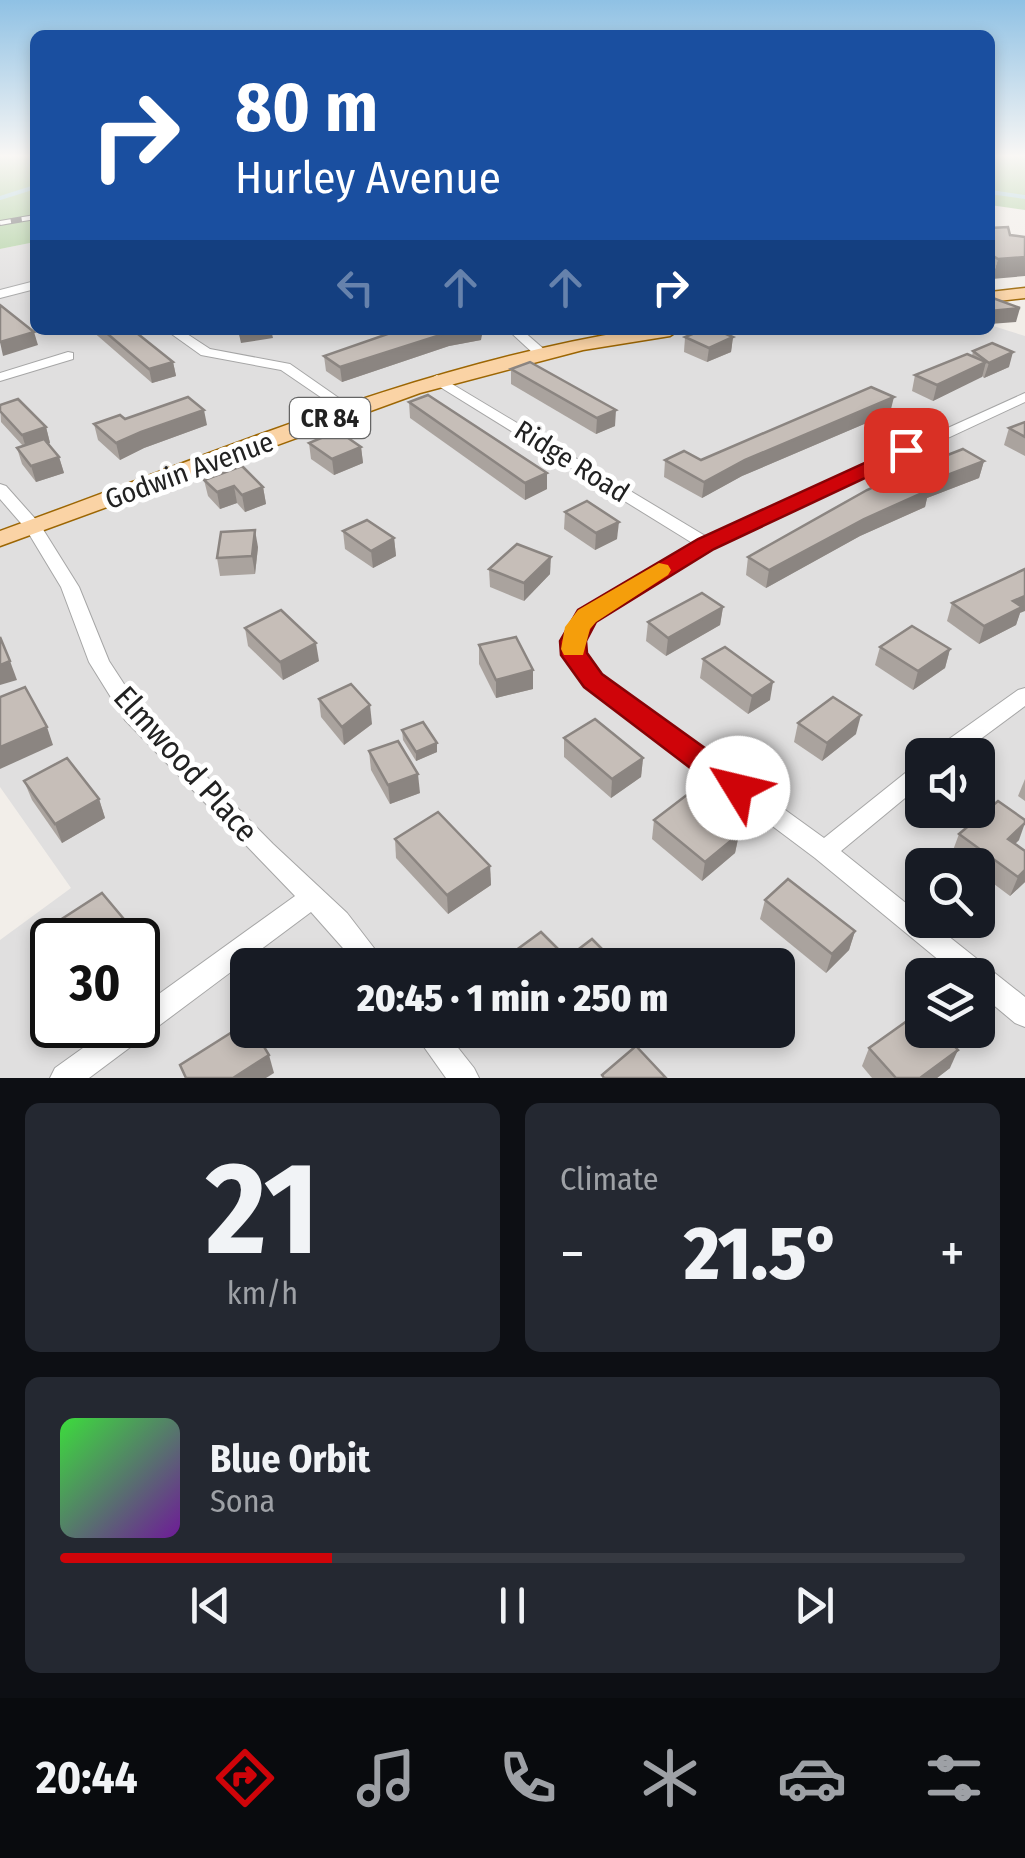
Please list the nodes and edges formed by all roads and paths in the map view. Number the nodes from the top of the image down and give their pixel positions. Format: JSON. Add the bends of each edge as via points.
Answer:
{"nodes":[{"id":1,"x":30,"y":286,"type":"edge"},
{"id":2,"x":1025,"y":293,"type":"edge"},
{"id":3,"x":0,"y":294,"type":"edge"},
{"id":4,"x":995,"y":296,"type":"edge"},
{"id":5,"x":180,"y":335,"type":"edge"},
{"id":6,"x":520,"y":335,"type":"edge"},
{"id":7,"x":639,"y":335,"type":"edge"},
{"id":8,"x":539,"y":351,"type":"junction"},
{"id":9,"x":68,"y":356,"type":"dead end"},
{"id":10,"x":0,"y":377,"type":"edge"},
{"id":11,"x":438,"y":379,"type":"junction"},
{"id":12,"x":1021,"y":402,"type":"edge"},
{"id":13,"x":349,"y":410,"type":"junction"},
{"id":14,"x":0,"y":489,"type":"edge"},
{"id":15,"x":33,"y":528,"type":"junction"},
{"id":16,"x":0,"y":539,"type":"edge"},
{"id":17,"x":706,"y":544,"type":"junction"},
{"id":18,"x":1025,"y":694,"type":"edge"},
{"id":19,"x":966,"y":738,"type":"edge"},
{"id":20,"x":905,"y":786,"type":"edge"},
{"id":21,"x":824,"y":852,"type":"junction"},
{"id":22,"x":314,"y":896,"type":"junction"},
{"id":23,"x":359,"y":948,"type":"edge"},
{"id":24,"x":1025,"y":1014,"type":"edge"},
{"id":25,"x":440,"y":1048,"type":"edge"},
{"id":26,"x":65,"y":1078,"type":"edge"},
{"id":27,"x":464,"y":1078,"type":"edge"}],
"edges":[{"from":1,"to":3,"type":"street"},
{"from":2,"to":4,"type":"main road"},
{"from":5,"to":13,"type":"street","via":[[206,352],[285,368]]},
{"from":6,"to":8,"type":"street"},
{"from":7,"to":8,"type":"main road","name":"Godwin Avenue","number":"CR 84"},
{"from":8,"to":11,"type":"main road","name":"Godwin Avenue","number":"CR 84"},
{"from":9,"to":10,"type":"street"},
{"from":11,"to":13,"type":"main road","name":"Godwin Avenue","number":"CR 84"},
{"from":11,"to":17,"type":"street","name":"Ridge Road"},
{"from":12,"to":17,"type":"street"},
{"from":13,"to":15,"type":"main road","name":"Godwin Avenue","number":"CR 84"},
{"from":14,"to":15,"type":"street","name":"Elmwood Place"},
{"from":15,"to":16,"type":"main road","name":"Godwin Avenue","number":"CR 84"},
{"from":15,"to":22,"type":"street","name":"Elmwood Place","via":[[70,587],[99,662],[134,715]]},
{"from":17,"to":21,"type":"street","via":[[587,616],[573,641],[574,655],[593,681]]},
{"from":18,"to":19,"type":"street"},
{"from":20,"to":21,"type":"street"},
{"from":21,"to":24,"type":"street"},
{"from":22,"to":23,"type":"street","name":"Elmwood Place"},
{"from":22,"to":26,"type":"street"},
{"from":25,"to":27,"type":"street"}]}
